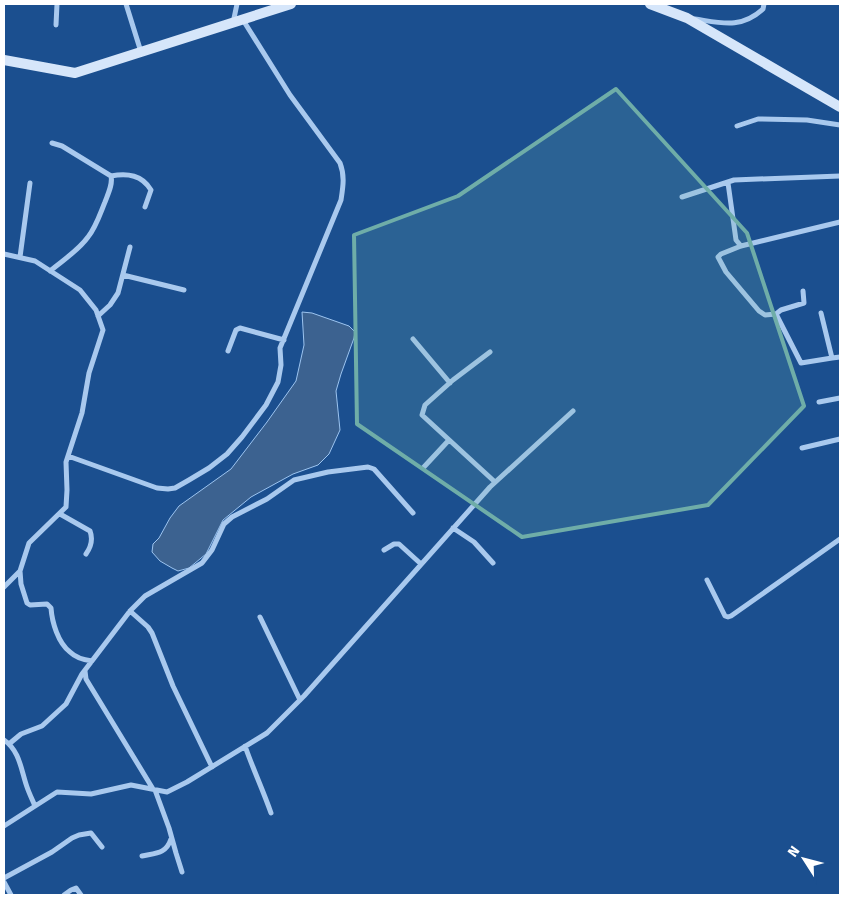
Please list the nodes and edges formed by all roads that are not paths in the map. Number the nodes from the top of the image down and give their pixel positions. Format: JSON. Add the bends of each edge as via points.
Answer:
{"nodes":[{"id":1,"x":57,"y":4,"type":"edge"},
{"id":2,"x":126,"y":4,"type":"edge"},
{"id":3,"x":238,"y":4,"type":"edge"},
{"id":4,"x":291,"y":4,"type":"edge"},
{"id":5,"x":650,"y":4,"type":"edge"},
{"id":6,"x":764,"y":4,"type":"edge"},
{"id":7,"x":687,"y":18,"type":"junction"},
{"id":8,"x":238,"y":21,"type":"junction"},
{"id":9,"x":56,"y":26,"type":"dead end"},
{"id":10,"x":141,"y":52,"type":"junction"},
{"id":11,"x":4,"y":60,"type":"edge"},
{"id":12,"x":840,"y":107,"type":"edge"},
{"id":13,"x":840,"y":125,"type":"edge"},
{"id":14,"x":737,"y":126,"type":"dead end"},
{"id":15,"x":52,"y":143,"type":"dead end"},
{"id":16,"x":111,"y":176,"type":"junction"},
{"id":17,"x":840,"y":176,"type":"edge"},
{"id":18,"x":728,"y":182,"type":"junction"},
{"id":19,"x":30,"y":184,"type":"dead end"},
{"id":20,"x":682,"y":197,"type":"dead end"},
{"id":21,"x":145,"y":207,"type":"dead end"},
{"id":22,"x":840,"y":222,"type":"edge"},
{"id":23,"x":741,"y":246,"type":"junction"},
{"id":24,"x":130,"y":247,"type":"dead end"},
{"id":25,"x":4,"y":254,"type":"edge"},
{"id":26,"x":20,"y":257,"type":"junction"},
{"id":27,"x":50,"y":270,"type":"junction"},
{"id":28,"x":123,"y":275,"type":"junction"},
{"id":29,"x":184,"y":290,"type":"dead end"},
{"id":30,"x":802,"y":291,"type":"dead end"},
{"id":31,"x":821,"y":313,"type":"dead end"},
{"id":32,"x":776,"y":314,"type":"junction"},
{"id":33,"x":98,"y":316,"type":"junction"},
{"id":34,"x":413,"y":338,"type":"dead end"},
{"id":35,"x":284,"y":340,"type":"junction"},
{"id":36,"x":228,"y":351,"type":"dead end"},
{"id":37,"x":490,"y":352,"type":"dead end"},
{"id":38,"x":840,"y":357,"type":"edge"},
{"id":39,"x":832,"y":358,"type":"junction"},
{"id":40,"x":450,"y":383,"type":"junction"},
{"id":41,"x":840,"y":398,"type":"edge"},
{"id":42,"x":820,"y":402,"type":"dead end"},
{"id":43,"x":573,"y":412,"type":"dead end"},
{"id":44,"x":840,"y":439,"type":"edge"},
{"id":45,"x":449,"y":440,"type":"junction"},
{"id":46,"x":802,"y":448,"type":"dead end"},
{"id":47,"x":68,"y":456,"type":"junction"},
{"id":48,"x":423,"y":468,"type":"dead end"},
{"id":49,"x":495,"y":482,"type":"junction"},
{"id":50,"x":413,"y":512,"type":"dead end"},
{"id":51,"x":60,"y":514,"type":"junction"},
{"id":52,"x":454,"y":528,"type":"junction"},
{"id":53,"x":840,"y":540,"type":"edge"},
{"id":54,"x":384,"y":550,"type":"dead end"},
{"id":55,"x":86,"y":554,"type":"dead end"},
{"id":56,"x":421,"y":564,"type":"junction"},
{"id":57,"x":494,"y":564,"type":"dead end"},
{"id":58,"x":20,"y":571,"type":"junction"},
{"id":59,"x":707,"y":580,"type":"dead end"},
{"id":60,"x":4,"y":588,"type":"edge"},
{"id":61,"x":130,"y":612,"type":"junction"},
{"id":62,"x":260,"y":617,"type":"dead end"},
{"id":63,"x":92,"y":661,"type":"junction"},
{"id":64,"x":85,"y":671,"type":"junction"},
{"id":65,"x":300,"y":700,"type":"junction"},
{"id":66,"x":4,"y":740,"type":"edge"},
{"id":67,"x":10,"y":744,"type":"junction"},
{"id":68,"x":245,"y":746,"type":"junction"},
{"id":69,"x":212,"y":766,"type":"junction"},
{"id":70,"x":154,"y":790,"type":"junction"},
{"id":71,"x":35,"y":806,"type":"junction"},
{"id":72,"x":271,"y":813,"type":"dead end"},
{"id":73,"x":4,"y":826,"type":"edge"},
{"id":74,"x":172,"y":838,"type":"junction"},
{"id":75,"x":102,"y":847,"type":"dead end"},
{"id":76,"x":142,"y":856,"type":"dead end"},
{"id":77,"x":182,"y":872,"type":"dead end"},
{"id":78,"x":4,"y":880,"type":"edge"},
{"id":79,"x":11,"y":895,"type":"edge"},
{"id":80,"x":64,"y":895,"type":"edge"},
{"id":81,"x":81,"y":895,"type":"edge"}],
"edges":[{"from":1,"to":9,"type":"street"},
{"from":2,"to":10,"type":"street"},
{"from":3,"to":8,"type":"street"},
{"from":4,"to":8,"type":"main road"},
{"from":5,"to":7,"type":"main road"},
{"from":6,"to":7,"type":"street","via":[[755,16],[742,22],[729,24]]},
{"from":7,"to":12,"type":"main road"},
{"from":8,"to":10,"type":"main road"},
{"from":8,"to":35,"type":"street","via":[[343,171],[341,200]]},
{"from":10,"to":11,"type":"main road","via":[[75,73]]},
{"from":13,"to":14,"type":"street","via":[[807,120],[758,119]]},
{"from":15,"to":16,"type":"street"},
{"from":16,"to":21,"type":"street","via":[[133,175],[148,184],[151,190]]},
{"from":16,"to":27,"type":"street","via":[[107,196],[89,237]]},
{"from":17,"to":18,"type":"street"},
{"from":18,"to":20,"type":"street"},
{"from":18,"to":23,"type":"street","via":[[736,240]]},
{"from":19,"to":26,"type":"street"},
{"from":22,"to":23,"type":"street"},
{"from":23,"to":32,"type":"street","via":[[718,257],[726,272],[759,311],[765,315]]},
{"from":24,"to":28,"type":"street"},
{"from":25,"to":26,"type":"street"},
{"from":26,"to":27,"type":"street"},
{"from":27,"to":33,"type":"street","via":[[80,290]]},
{"from":28,"to":29,"type":"street"},
{"from":28,"to":33,"type":"street","via":[[118,293]]},
{"from":30,"to":32,"type":"street","via":[[804,303]]},
{"from":31,"to":39,"type":"street"},
{"from":32,"to":39,"type":"street","via":[[801,363]]},
{"from":33,"to":47,"type":"street","via":[[103,330]]},
{"from":34,"to":40,"type":"street"},
{"from":35,"to":36,"type":"street","via":[[240,328],[236,330]]},
{"from":35,"to":47,"type":"street","via":[[280,348],[278,382],[266,405],[227,454],[176,488],[157,488]]},
{"from":37,"to":40,"type":"street"},
{"from":38,"to":39,"type":"street"},
{"from":40,"to":45,"type":"street","via":[[425,405],[422,415]]},
{"from":41,"to":42,"type":"street"},
{"from":43,"to":49,"type":"street"},
{"from":44,"to":46,"type":"street"},
{"from":45,"to":48,"type":"street"},
{"from":45,"to":49,"type":"street"},
{"from":47,"to":51,"type":"street","via":[[66,507]]},
{"from":49,"to":52,"type":"street"},
{"from":50,"to":61,"type":"street","via":[[374,469],[328,472],[294,480],[267,500],[227,520],[202,563],[145,596]]},
{"from":51,"to":55,"type":"street","via":[[90,531],[90,548]]},
{"from":51,"to":58,"type":"street","via":[[29,543]]},
{"from":52,"to":56,"type":"street"},
{"from":52,"to":57,"type":"street","via":[[474,542]]},
{"from":53,"to":59,"type":"street","via":[[732,616],[725,616]]},
{"from":54,"to":56,"type":"street","via":[[399,544]]},
{"from":56,"to":65,"type":"street"},
{"from":58,"to":60,"type":"street"},
{"from":58,"to":63,"type":"street","via":[[27,603],[47,604],[65,647],[71,654]]},
{"from":61,"to":63,"type":"street"},
{"from":61,"to":69,"type":"street","via":[[152,633],[173,686]]},
{"from":62,"to":65,"type":"street"},
{"from":63,"to":64,"type":"street"},
{"from":64,"to":67,"type":"street","via":[[66,704],[42,726],[21,734]]},
{"from":64,"to":70,"type":"street","via":[[86,679]]},
{"from":65,"to":68,"type":"street","via":[[267,733]]},
{"from":66,"to":67,"type":"street"},
{"from":67,"to":71,"type":"street","via":[[20,759]]},
{"from":68,"to":69,"type":"street"},
{"from":68,"to":72,"type":"street"},
{"from":69,"to":70,"type":"street","via":[[167,792]]},
{"from":70,"to":71,"type":"street","via":[[130,785],[91,794],[57,792]]},
{"from":70,"to":74,"type":"street"},
{"from":71,"to":73,"type":"street"},
{"from":74,"to":76,"type":"street","via":[[162,852]]},
{"from":74,"to":77,"type":"street"},
{"from":75,"to":78,"type":"street","via":[[92,833],[79,835]]},
{"from":78,"to":79,"type":"street"},
{"from":80,"to":81,"type":"street","via":[[76,888]]}]}
